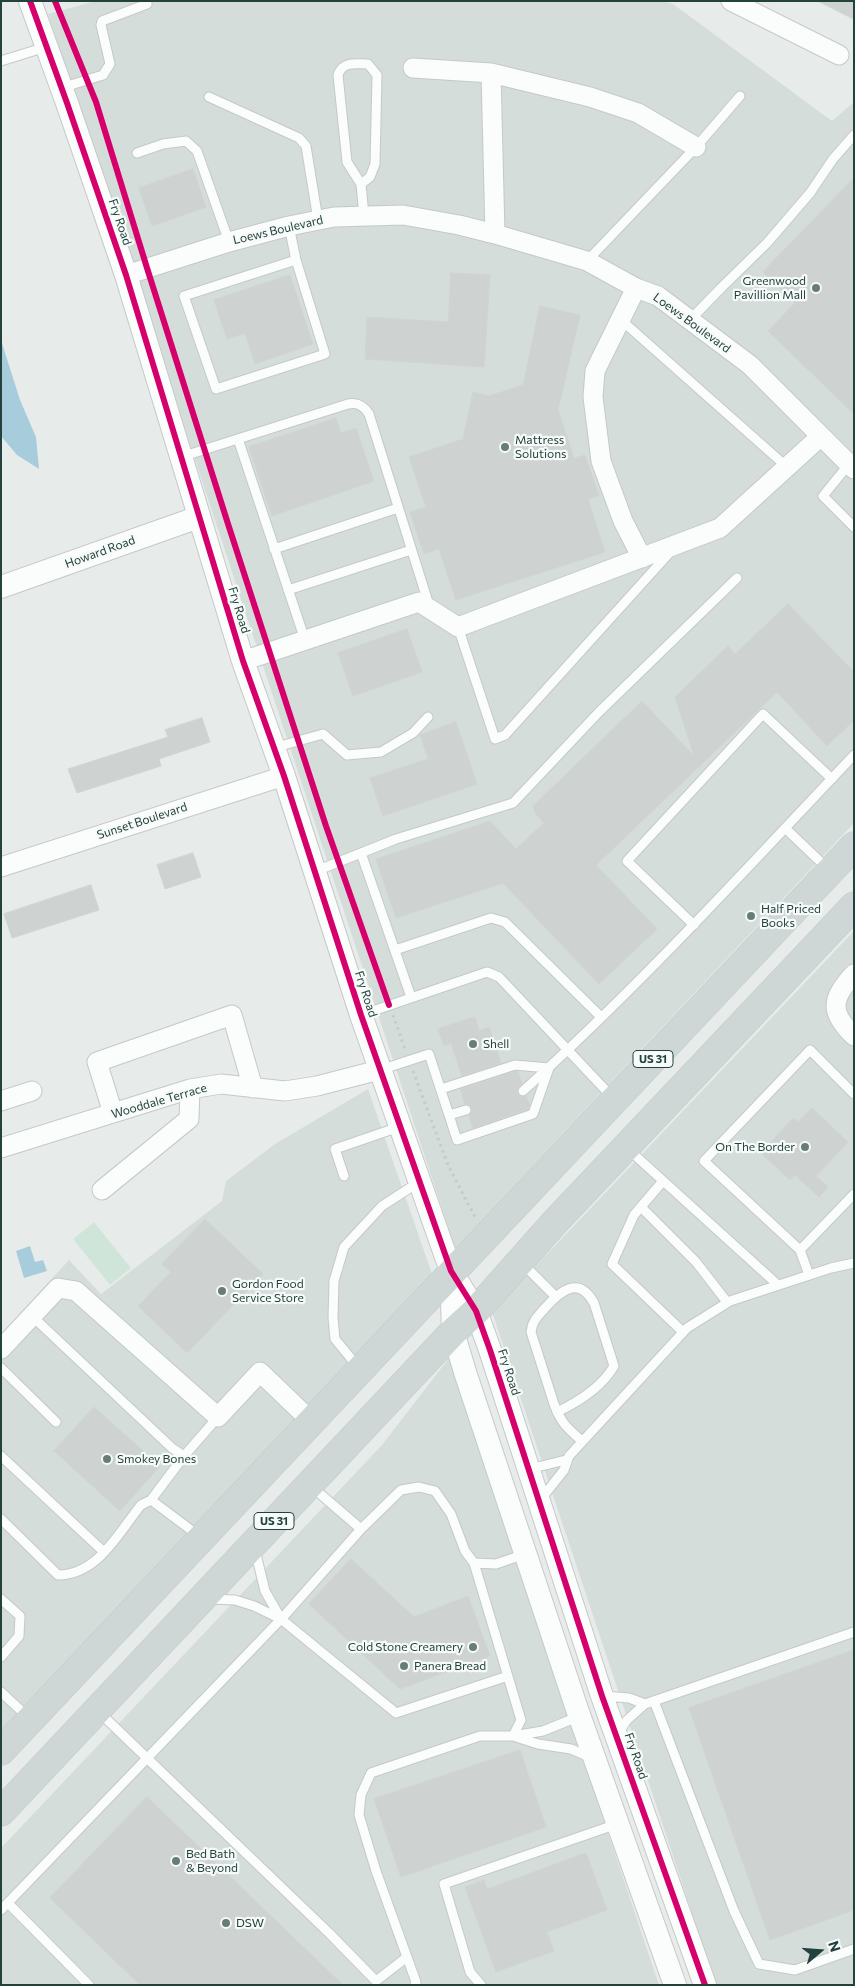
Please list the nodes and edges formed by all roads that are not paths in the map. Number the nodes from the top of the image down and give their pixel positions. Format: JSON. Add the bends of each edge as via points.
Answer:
{"nodes":[{"id":1,"x":30,"y":1,"type":"edge"},
{"id":2,"x":731,"y":1,"type":"edge"},
{"id":3,"x":146,"y":4,"type":"dead end"},
{"id":4,"x":46,"y":47,"type":"junction"},
{"id":5,"x":839,"y":54,"type":"dead end"},
{"id":6,"x":1,"y":61,"type":"edge"},
{"id":7,"x":413,"y":68,"type":"dead end"},
{"id":8,"x":491,"y":73,"type":"junction"},
{"id":9,"x":61,"y":88,"type":"junction"},
{"id":10,"x":740,"y":96,"type":"dead end"},
{"id":11,"x":209,"y":98,"type":"dead end"},
{"id":12,"x":854,"y":135,"type":"edge"},
{"id":13,"x":696,"y":147,"type":"junction"},
{"id":14,"x":137,"y":153,"type":"dead end"},
{"id":15,"x":361,"y":184,"type":"junction"},
{"id":16,"x":364,"y":216,"type":"junction"},
{"id":17,"x":318,"y":220,"type":"junction"},
{"id":18,"x":289,"y":226,"type":"junction"},
{"id":19,"x":494,"y":234,"type":"junction"},
{"id":20,"x":228,"y":242,"type":"junction"},
{"id":21,"x":296,"y":260,"type":"junction"},
{"id":22,"x":587,"y":261,"type":"junction"},
{"id":23,"x":126,"y":275,"type":"junction"},
{"id":24,"x":636,"y":288,"type":"junction"},
{"id":25,"x":620,"y":319,"type":"junction"},
{"id":26,"x":690,"y":320,"type":"junction"},
{"id":27,"x":821,"y":436,"type":"junction"},
{"id":28,"x":238,"y":439,"type":"junction"},
{"id":29,"x":180,"y":458,"type":"junction"},
{"id":30,"x":852,"y":466,"type":"edge"},
{"id":31,"x":787,"y":467,"type":"junction"},
{"id":32,"x":398,"y":508,"type":"junction"},
{"id":33,"x":199,"y":517,"type":"junction"},
{"id":34,"x":854,"y":527,"type":"edge"},
{"id":35,"x":678,"y":544,"type":"junction"},
{"id":36,"x":274,"y":549,"type":"junction"},
{"id":37,"x":411,"y":550,"type":"junction"},
{"id":38,"x":642,"y":558,"type":"junction"},
{"id":39,"x":737,"y":578,"type":"dead end"},
{"id":40,"x":1,"y":587,"type":"edge"},
{"id":41,"x":288,"y":590,"type":"junction"},
{"id":42,"x":430,"y":610,"type":"junction"},
{"id":43,"x":458,"y":627,"type":"junction"},
{"id":44,"x":305,"y":640,"type":"junction"},
{"id":45,"x":243,"y":661,"type":"junction"},
{"id":46,"x":428,"y":717,"type":"dead end"},
{"id":47,"x":273,"y":748,"type":"junction"},
{"id":48,"x":854,"y":755,"type":"edge"},
{"id":49,"x":284,"y":776,"type":"junction"},
{"id":50,"x":832,"y":779,"type":"junction"},
{"id":51,"x":785,"y":828,"type":"junction"},
{"id":52,"x":854,"y":846,"type":"edge"},
{"id":53,"x":361,"y":852,"type":"junction"},
{"id":54,"x":1,"y":867,"type":"edge"},
{"id":55,"x":830,"y":871,"type":"junction"},
{"id":56,"x":315,"y":872,"type":"junction"},
{"id":57,"x":854,"y":906,"type":"edge"},
{"id":58,"x":694,"y":925,"type":"junction"},
{"id":59,"x":395,"y":950,"type":"junction"},
{"id":60,"x":854,"y":974,"type":"edge"},
{"id":61,"x":411,"y":997,"type":"junction"},
{"id":62,"x":360,"y":1015,"type":"junction"},
{"id":63,"x":601,"y":1017,"type":"junction"},
{"id":64,"x":854,"y":1036,"type":"edge"},
{"id":65,"x":568,"y":1049,"type":"junction"},
{"id":66,"x":549,"y":1068,"type":"junction"},
{"id":67,"x":379,"y":1070,"type":"junction"},
{"id":68,"x":253,"y":1088,"type":"junction"},
{"id":69,"x":441,"y":1088,"type":"junction"},
{"id":70,"x":190,"y":1089,"type":"junction"},
{"id":71,"x":32,"y":1091,"type":"dead end"},
{"id":72,"x":523,"y":1091,"type":"dead end"},
{"id":73,"x":854,"y":1094,"type":"edge"},
{"id":74,"x":614,"y":1099,"type":"junction"},
{"id":75,"x":1,"y":1101,"type":"edge"},
{"id":76,"x":466,"y":1110,"type":"dead end"},
{"id":77,"x":113,"y":1113,"type":"junction"},
{"id":78,"x":449,"y":1115,"type":"junction"},
{"id":79,"x":400,"y":1126,"type":"junction"},
{"id":80,"x":626,"y":1147,"type":"junction"},
{"id":81,"x":1,"y":1148,"type":"edge"},
{"id":82,"x":344,"y":1176,"type":"dead end"},
{"id":83,"x":663,"y":1180,"type":"junction"},
{"id":84,"x":420,"y":1182,"type":"junction"},
{"id":85,"x":102,"y":1190,"type":"dead end"},
{"id":86,"x":854,"y":1194,"type":"edge"},
{"id":87,"x":641,"y":1207,"type":"junction"},
{"id":88,"x":800,"y":1250,"type":"junction"},
{"id":89,"x":519,"y":1260,"type":"junction"},
{"id":90,"x":854,"y":1263,"type":"edge"},
{"id":91,"x":451,"y":1271,"type":"junction"},
{"id":92,"x":809,"y":1275,"type":"junction"},
{"id":93,"x":778,"y":1285,"type":"junction"},
{"id":94,"x":555,"y":1296,"type":"junction"},
{"id":95,"x":727,"y":1302,"type":"junction"},
{"id":96,"x":476,"y":1310,"type":"junction"},
{"id":97,"x":32,"y":1316,"type":"junction"},
{"id":98,"x":453,"y":1332,"type":"junction"},
{"id":99,"x":683,"y":1332,"type":"junction"},
{"id":100,"x":1,"y":1349,"type":"edge"},
{"id":101,"x":1,"y":1368,"type":"edge"},
{"id":102,"x":360,"y":1369,"type":"junction"},
{"id":103,"x":557,"y":1412,"type":"junction"},
{"id":104,"x":218,"y":1417,"type":"junction"},
{"id":105,"x":311,"y":1421,"type":"junction"},
{"id":106,"x":56,"y":1422,"type":"dead end"},
{"id":107,"x":582,"y":1442,"type":"junction"},
{"id":108,"x":1,"y":1456,"type":"edge"},
{"id":109,"x":184,"y":1456,"type":"junction"},
{"id":110,"x":566,"y":1460,"type":"junction"},
{"id":111,"x":529,"y":1469,"type":"junction"},
{"id":112,"x":309,"y":1484,"type":"junction"},
{"id":113,"x":151,"y":1500,"type":"junction"},
{"id":114,"x":539,"y":1502,"type":"junction"},
{"id":115,"x":1,"y":1519,"type":"edge"},
{"id":116,"x":361,"y":1529,"type":"junction"},
{"id":117,"x":201,"y":1538,"type":"junction"},
{"id":118,"x":254,"y":1543,"type":"junction"},
{"id":119,"x":104,"y":1552,"type":"junction"},
{"id":120,"x":525,"y":1554,"type":"junction"},
{"id":121,"x":474,"y":1563,"type":"junction"},
{"id":122,"x":1,"y":1599,"type":"edge"},
{"id":123,"x":201,"y":1599,"type":"junction"},
{"id":124,"x":281,"y":1619,"type":"junction"},
{"id":125,"x":854,"y":1632,"type":"edge"},
{"id":126,"x":1,"y":1657,"type":"edge"},
{"id":127,"x":508,"y":1676,"type":"junction"},
{"id":128,"x":1,"y":1692,"type":"edge"},
{"id":129,"x":602,"y":1696,"type":"junction"},
{"id":130,"x":654,"y":1701,"type":"junction"},
{"id":131,"x":645,"y":1704,"type":"junction"},
{"id":132,"x":97,"y":1710,"type":"junction"},
{"id":133,"x":580,"y":1716,"type":"junction"},
{"id":134,"x":31,"y":1719,"type":"junction"},
{"id":135,"x":513,"y":1736,"type":"junction"},
{"id":136,"x":617,"y":1736,"type":"junction"},
{"id":137,"x":1,"y":1751,"type":"edge"},
{"id":138,"x":147,"y":1757,"type":"junction"},
{"id":139,"x":596,"y":1759,"type":"junction"},
{"id":140,"x":1,"y":1812,"type":"edge"},
{"id":141,"x":618,"y":1824,"type":"junction"},
{"id":142,"x":4,"y":1907,"type":"edge"},
{"id":143,"x":854,"y":1949,"type":"edge"},
{"id":144,"x":407,"y":1957,"type":"junction"},
{"id":145,"x":89,"y":1985,"type":"edge"},
{"id":146,"x":415,"y":1985,"type":"edge"},
{"id":147,"x":480,"y":1985,"type":"edge"},
{"id":148,"x":675,"y":1985,"type":"edge"},
{"id":149,"x":705,"y":1985,"type":"edge"}],
"edges":[{"from":1,"to":4,"type":"street","name":"Fry Road"},
{"from":2,"to":5,"type":"street"},
{"from":3,"to":9,"type":"lane","via":[[102,20],[110,64],[103,74]]},
{"from":4,"to":6,"type":"lane"},
{"from":4,"to":9,"type":"street","name":"Fry Road"},
{"from":7,"to":8,"type":"street"},
{"from":8,"to":13,"type":"street","via":[[590,97],[638,113]]},
{"from":8,"to":19,"type":"street"},
{"from":9,"to":23,"type":"street","name":"Fry Road"},
{"from":10,"to":13,"type":"lane"},
{"from":11,"to":17,"type":"lane","via":[[299,138],[306,146]]},
{"from":12,"to":26,"type":"lane","via":[[768,243]]},
{"from":13,"to":22,"type":"lane"},
{"from":14,"to":20,"type":"lane","via":[[186,141],[197,151]]},
{"from":15,"to":15,"type":"lane","via":[[347,162],[338,75],[346,64],[368,64],[377,75],[375,164],[370,177]]},
{"from":15,"to":16,"type":"lane"},
{"from":16,"to":17,"type":"street","name":"Loews Boulevard"},
{"from":16,"to":19,"type":"street","name":"Loews Boulevard","via":[[403,215]]},
{"from":17,"to":18,"type":"street","name":"Loews Boulevard"},
{"from":18,"to":20,"type":"street","name":"Loews Boulevard"},
{"from":18,"to":21,"type":"lane"},
{"from":19,"to":22,"type":"street","name":"Loews Boulevard"},
{"from":20,"to":23,"type":"street","name":"Loews Boulevard"},
{"from":21,"to":21,"type":"lane","via":[[325,354],[216,389],[184,296]]},
{"from":22,"to":24,"type":"street","name":"Loews Boulevard"},
{"from":23,"to":29,"type":"street","name":"Fry Road"},
{"from":24,"to":25,"type":"street"},
{"from":24,"to":26,"type":"street","name":"Loews Boulevard","via":[[658,296]]},
{"from":25,"to":31,"type":"lane"},
{"from":25,"to":38,"type":"street","via":[[595,371],[593,397],[601,461],[623,521]]},
{"from":26,"to":27,"type":"street","name":"Loews Boulevard","via":[[750,365]]},
{"from":27,"to":30,"type":"street","name":"Loews Boulevard"},
{"from":27,"to":31,"type":"street"},
{"from":28,"to":29,"type":"lane"},
{"from":28,"to":32,"type":"lane","via":[[348,404],[359,404],[369,414]]},
{"from":28,"to":36,"type":"lane"},
{"from":29,"to":33,"type":"street","name":"Fry Road"},
{"from":30,"to":34,"type":"lane","via":[[823,496]]},
{"from":31,"to":35,"type":"street","via":[[720,528]]},
{"from":32,"to":36,"type":"lane"},
{"from":32,"to":37,"type":"lane"},
{"from":33,"to":40,"type":"street","name":"Howard Road"},
{"from":33,"to":45,"type":"street","name":"Fry Road"},
{"from":35,"to":38,"type":"street"},
{"from":35,"to":43,"type":"lane","via":[[505,736],[496,739]]},
{"from":36,"to":41,"type":"lane"},
{"from":37,"to":41,"type":"lane"},
{"from":37,"to":42,"type":"lane"},
{"from":38,"to":43,"type":"street"},
{"from":39,"to":53,"type":"lane","via":[[599,712],[513,803]]},
{"from":41,"to":44,"type":"lane"},
{"from":42,"to":43,"type":"street"},
{"from":42,"to":44,"type":"street","via":[[419,602]]},
{"from":44,"to":45,"type":"street"},
{"from":45,"to":47,"type":"street","name":"Fry Road"},
{"from":46,"to":47,"type":"lane","via":[[413,733],[381,752],[347,755],[323,734]]},
{"from":47,"to":49,"type":"street","name":"Fry Road"},
{"from":48,"to":50,"type":"lane"},
{"from":49,"to":54,"type":"street","name":"Sunset Boulevard"},
{"from":49,"to":56,"type":"street","name":"Fry Road"},
{"from":50,"to":51,"type":"lane"},
{"from":50,"to":58,"type":"lane","via":[[763,714],[627,861]]},
{"from":51,"to":55,"type":"lane"},
{"from":51,"to":58,"type":"lane"},
{"from":52,"to":55,"type":"main road","number":"US 31"},
{"from":53,"to":56,"type":"lane"},
{"from":53,"to":59,"type":"lane"},
{"from":55,"to":74,"type":"main road","number":"US 31"},
{"from":56,"to":62,"type":"street","name":"Fry Road"},
{"from":57,"to":80,"type":"main road","number":"US 31"},
{"from":58,"to":63,"type":"lane"},
{"from":59,"to":61,"type":"lane"},
{"from":59,"to":63,"type":"lane","via":[[491,918],[505,922]]},
{"from":60,"to":64,"type":"street","via":[[842,986],[835,1002],[838,1017]]},
{"from":61,"to":62,"type":"lane"},
{"from":61,"to":65,"type":"lane","via":[[487,972],[499,977]]},
{"from":62,"to":67,"type":"street","name":"Fry Road"},
{"from":63,"to":65,"type":"lane"},
{"from":65,"to":66,"type":"lane"},
{"from":65,"to":74,"type":"lane"},
{"from":66,"to":69,"type":"lane","via":[[516,1065]]},
{"from":66,"to":72,"type":"lane"},
{"from":66,"to":78,"type":"lane","via":[[533,1114],[457,1140]]},
{"from":67,"to":68,"type":"street","name":"Wooddale Terrace","via":[[285,1091]]},
{"from":67,"to":69,"type":"lane","via":[[429,1054]]},
{"from":67,"to":79,"type":"street","name":"Fry Road"},
{"from":68,"to":70,"type":"street","name":"Wooddale Terrace","via":[[220,1084]]},
{"from":68,"to":77,"type":"street","via":[[232,1015],[97,1062]]},
{"from":69,"to":78,"type":"lane"},
{"from":70,"to":77,"type":"street","name":"Wooddale Terrace"},
{"from":70,"to":85,"type":"street","via":[[189,1119]]},
{"from":71,"to":75,"type":"street"},
{"from":73,"to":88,"type":"lane","via":[[810,1050],[704,1161]]},
{"from":74,"to":91,"type":"main road","number":"US 31"},
{"from":76,"to":78,"type":"lane"},
{"from":77,"to":81,"type":"street","name":"Wooddale Terrace"},
{"from":79,"to":82,"type":"lane","via":[[336,1149]]},
{"from":79,"to":84,"type":"street","name":"Fry Road"},
{"from":80,"to":83,"type":"lane"},
{"from":80,"to":89,"type":"main road","number":"US 31"},
{"from":83,"to":87,"type":"lane"},
{"from":83,"to":93,"type":"lane"},
{"from":84,"to":91,"type":"street","name":"Fry Road"},
{"from":84,"to":102,"type":"lane","via":[[382,1206],[344,1247],[334,1281],[335,1339]]},
{"from":86,"to":88,"type":"lane"},
{"from":87,"to":95,"type":"lane","via":[[696,1262]]},
{"from":87,"to":99,"type":"lane","via":[[634,1215],[612,1264]]},
{"from":88,"to":92,"type":"lane"},
{"from":89,"to":94,"type":"lane"},
{"from":89,"to":96,"type":"main road","number":"US 31"},
{"from":90,"to":92,"type":"lane"},
{"from":91,"to":96,"type":"street","name":"Fry Road"},
{"from":91,"to":98,"type":"street","name":"Fry Road"},
{"from":91,"to":102,"type":"main road","number":"US 31"},
{"from":92,"to":93,"type":"lane"},
{"from":93,"to":95,"type":"lane"},
{"from":94,"to":103,"type":"lane","via":[[532,1323],[531,1332]]},
{"from":94,"to":103,"type":"lane","via":[[574,1287],[590,1294],[614,1366],[579,1401]]},
{"from":95,"to":99,"type":"lane"},
{"from":96,"to":98,"type":"main road","number":"US 31"},
{"from":96,"to":111,"type":"street","name":"Fry Road"},
{"from":97,"to":100,"type":"street"},
{"from":97,"to":104,"type":"street","via":[[58,1288],[76,1291]]},
{"from":97,"to":109,"type":"lane"},
{"from":98,"to":112,"type":"main road","number":"US 31"},
{"from":98,"to":120,"type":"street","name":"Fry Road"},
{"from":99,"to":107,"type":"lane"},
{"from":101,"to":106,"type":"lane"},
{"from":102,"to":105,"type":"main road","number":"US 31"},
{"from":103,"to":107,"type":"lane","via":[[561,1421]]},
{"from":104,"to":105,"type":"street","via":[[260,1372]]},
{"from":104,"to":109,"type":"lane"},
{"from":105,"to":117,"type":"main road","number":"US 31"},
{"from":107,"to":110,"type":"lane"},
{"from":108,"to":119,"type":"lane"},
{"from":109,"to":113,"type":"lane"},
{"from":110,"to":111,"type":"lane"},
{"from":110,"to":114,"type":"lane","via":[[564,1470]]},
{"from":111,"to":114,"type":"street","name":"Fry Road"},
{"from":112,"to":116,"type":"lane"},
{"from":112,"to":118,"type":"main road","number":"US 31"},
{"from":113,"to":117,"type":"lane"},
{"from":113,"to":119,"type":"lane","via":[[141,1505]]},
{"from":114,"to":129,"type":"street","name":"Fry Road"},
{"from":115,"to":119,"type":"lane","via":[[58,1575],[72,1575],[97,1561]]},
{"from":116,"to":121,"type":"lane","via":[[401,1490],[419,1486],[435,1491],[452,1514],[465,1551]]},
{"from":116,"to":124,"type":"lane"},
{"from":117,"to":134,"type":"main road","number":"US 31"},
{"from":118,"to":123,"type":"main road","number":"US 31"},
{"from":118,"to":124,"type":"lane","via":[[265,1591]]},
{"from":120,"to":121,"type":"lane","via":[[496,1564]]},
{"from":120,"to":133,"type":"street","name":"Fry Road"},
{"from":121,"to":127,"type":"lane"},
{"from":122,"to":126,"type":"lane","via":[[20,1616],[19,1636]]},
{"from":123,"to":124,"type":"lane","via":[[235,1600]]},
{"from":123,"to":132,"type":"main road","number":"US 31"},
{"from":124,"to":127,"type":"lane","via":[[396,1713]]},
{"from":124,"to":138,"type":"lane"},
{"from":125,"to":130,"type":"lane"},
{"from":127,"to":135,"type":"lane","via":[[521,1720]]},
{"from":128,"to":134,"type":"lane"},
{"from":129,"to":131,"type":"lane","via":[[629,1698]]},
{"from":129,"to":136,"type":"street","name":"Fry Road"},
{"from":130,"to":131,"type":"lane"},
{"from":130,"to":143,"type":"lane","via":[[734,1911],[759,1964],[795,1970]]},
{"from":131,"to":136,"type":"lane","via":[[627,1720]]},
{"from":132,"to":138,"type":"lane"},
{"from":132,"to":140,"type":"main road","number":"US 31"},
{"from":133,"to":135,"type":"lane","via":[[543,1731]]},
{"from":133,"to":139,"type":"street","name":"Fry Road"},
{"from":134,"to":137,"type":"main road","number":"US 31"},
{"from":135,"to":139,"type":"lane","via":[[571,1749]]},
{"from":135,"to":144,"type":"lane","via":[[480,1736],[371,1773],[361,1795],[360,1815]]},
{"from":136,"to":149,"type":"street","name":"Fry Road"},
{"from":138,"to":142,"type":"lane"},
{"from":138,"to":144,"type":"lane","via":[[376,1981]]},
{"from":139,"to":141,"type":"street","name":"Fry Road"},
{"from":141,"to":147,"type":"lane","via":[[444,1884],[470,1972]]},
{"from":141,"to":148,"type":"street","name":"Fry Road"},
{"from":142,"to":145,"type":"lane"},
{"from":144,"to":146,"type":"lane"}]}
